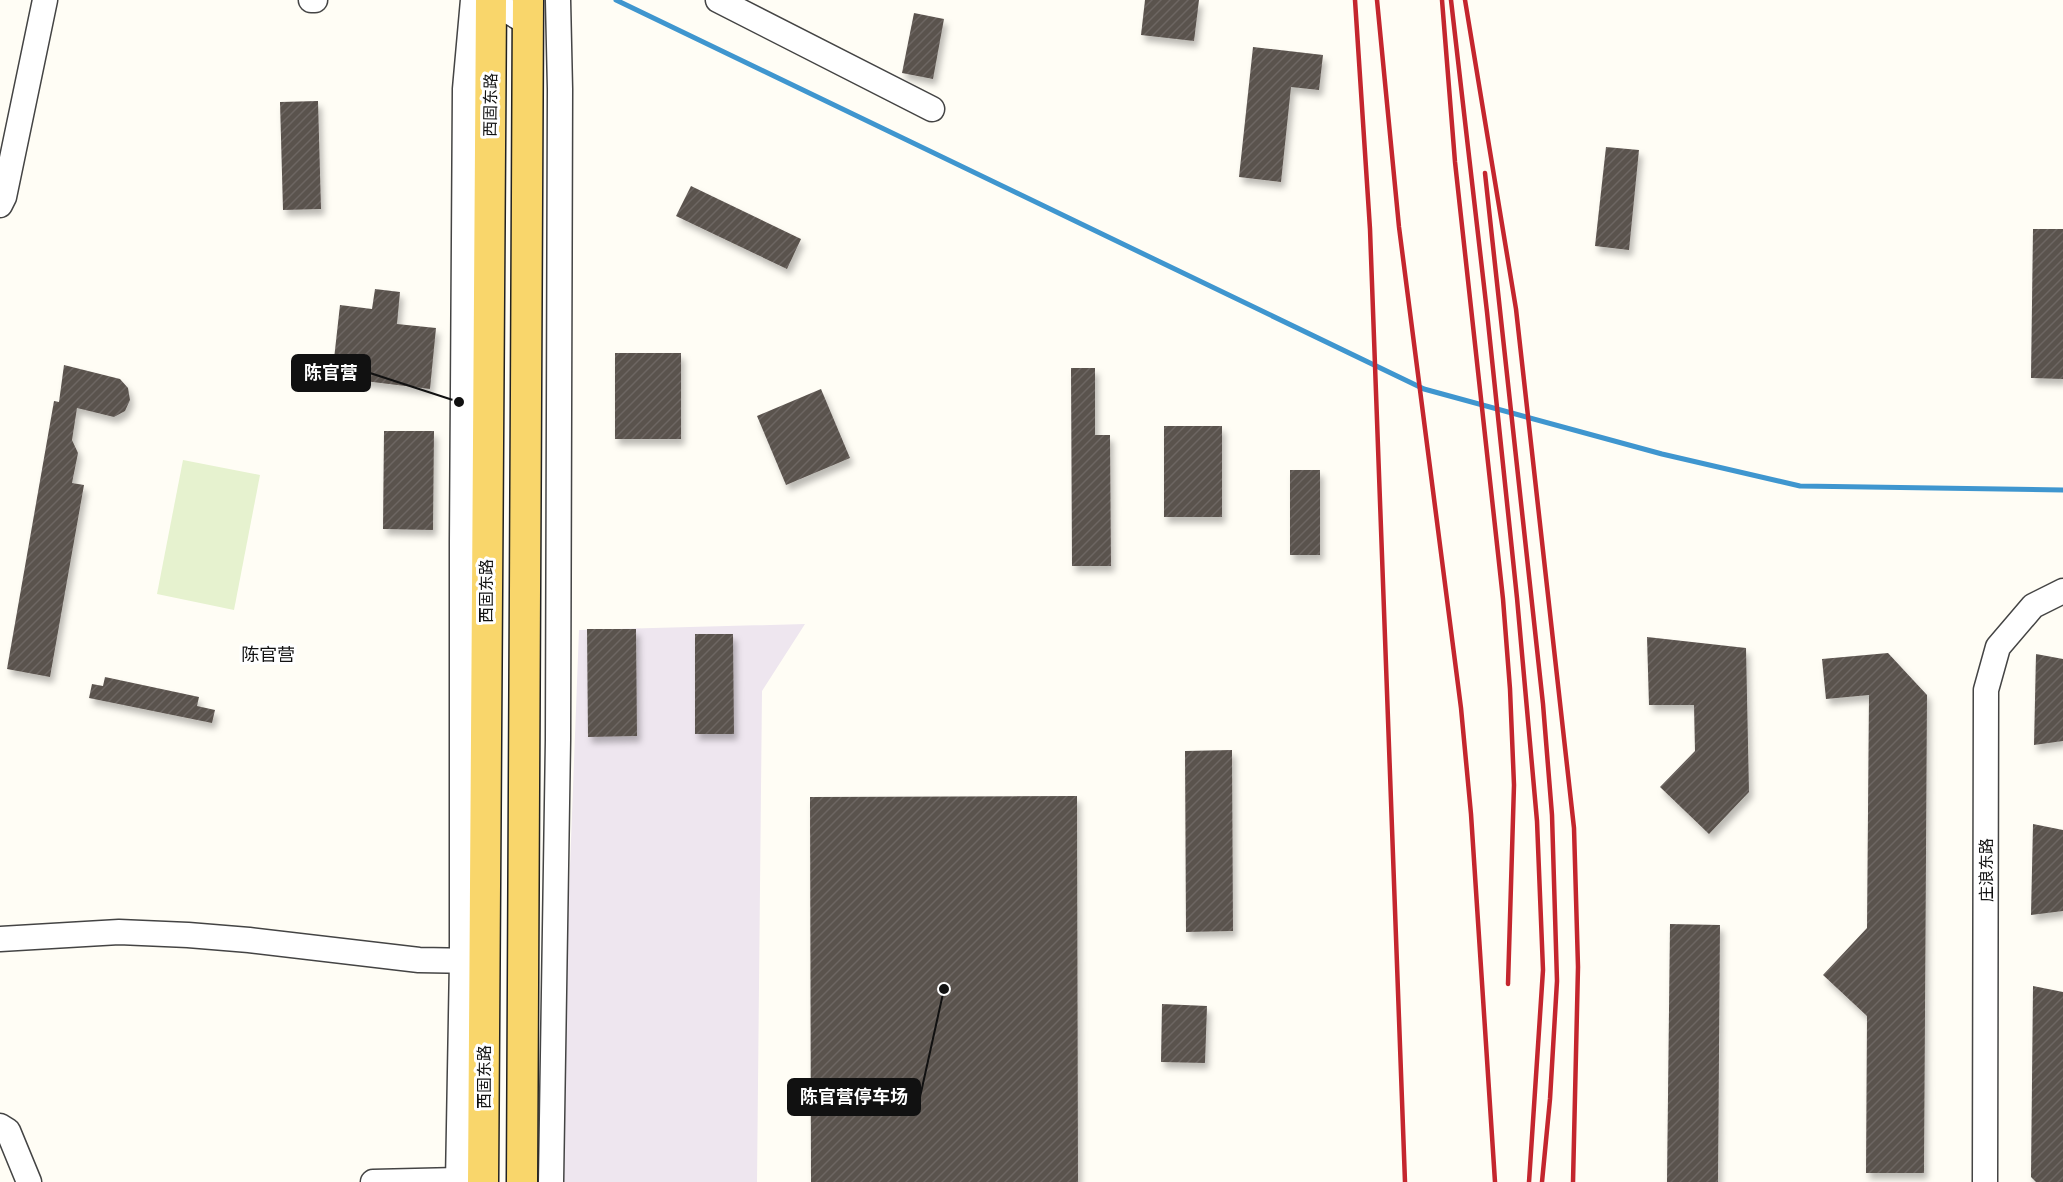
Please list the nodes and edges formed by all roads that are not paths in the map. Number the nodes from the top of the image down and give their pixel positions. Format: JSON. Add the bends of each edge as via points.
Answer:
{"nodes":[{"id":1,"x":45,"y":0,"type":"edge"},
{"id":2,"x":486,"y":0,"type":"edge"},
{"id":3,"x":718,"y":0,"type":"edge"},
{"id":4,"x":558,"y":4,"type":"edge"},
{"id":5,"x":528,"y":11,"type":"edge"},
{"id":6,"x":932,"y":110,"type":"dead end"},
{"id":7,"x":0,"y":205,"type":"edge"},
{"id":8,"x":2063,"y":591,"type":"edge"},
{"id":9,"x":0,"y":939,"type":"edge"},
{"id":10,"x":474,"y":961,"type":"junction"},
{"id":11,"x":0,"y":1126,"type":"edge"},
{"id":12,"x":467,"y":1181,"type":"edge"},
{"id":13,"x":29,"y":1182,"type":"edge"},
{"id":14,"x":373,"y":1182,"type":"edge"},
{"id":15,"x":522,"y":1182,"type":"edge"},
{"id":16,"x":551,"y":1182,"type":"edge"},
{"id":17,"x":1985,"y":1182,"type":"edge"}],
"edges":[{"from":1,"to":7,"type":"street"},
{"from":2,"to":5,"type":"street"},
{"from":2,"to":10,"type":"main road","name":"西固东路","via":[[486,503]]},
{"from":3,"to":6,"type":"street"},
{"from":4,"to":16,"type":"street","via":[[558,740]]},
{"from":5,"to":15,"type":"main road"},
{"from":8,"to":17,"type":"street","name":"庄浪东路","via":[[2033,606],[1998,647],[1986,690]]},
{"from":9,"to":10,"type":"street","via":[[119,932],[177,934],[419,960]]},
{"from":10,"to":12,"type":"main road","name":"西固东路"},
{"from":11,"to":13,"type":"street","via":[[8,1131]]},
{"from":12,"to":14,"type":"street"}]}
